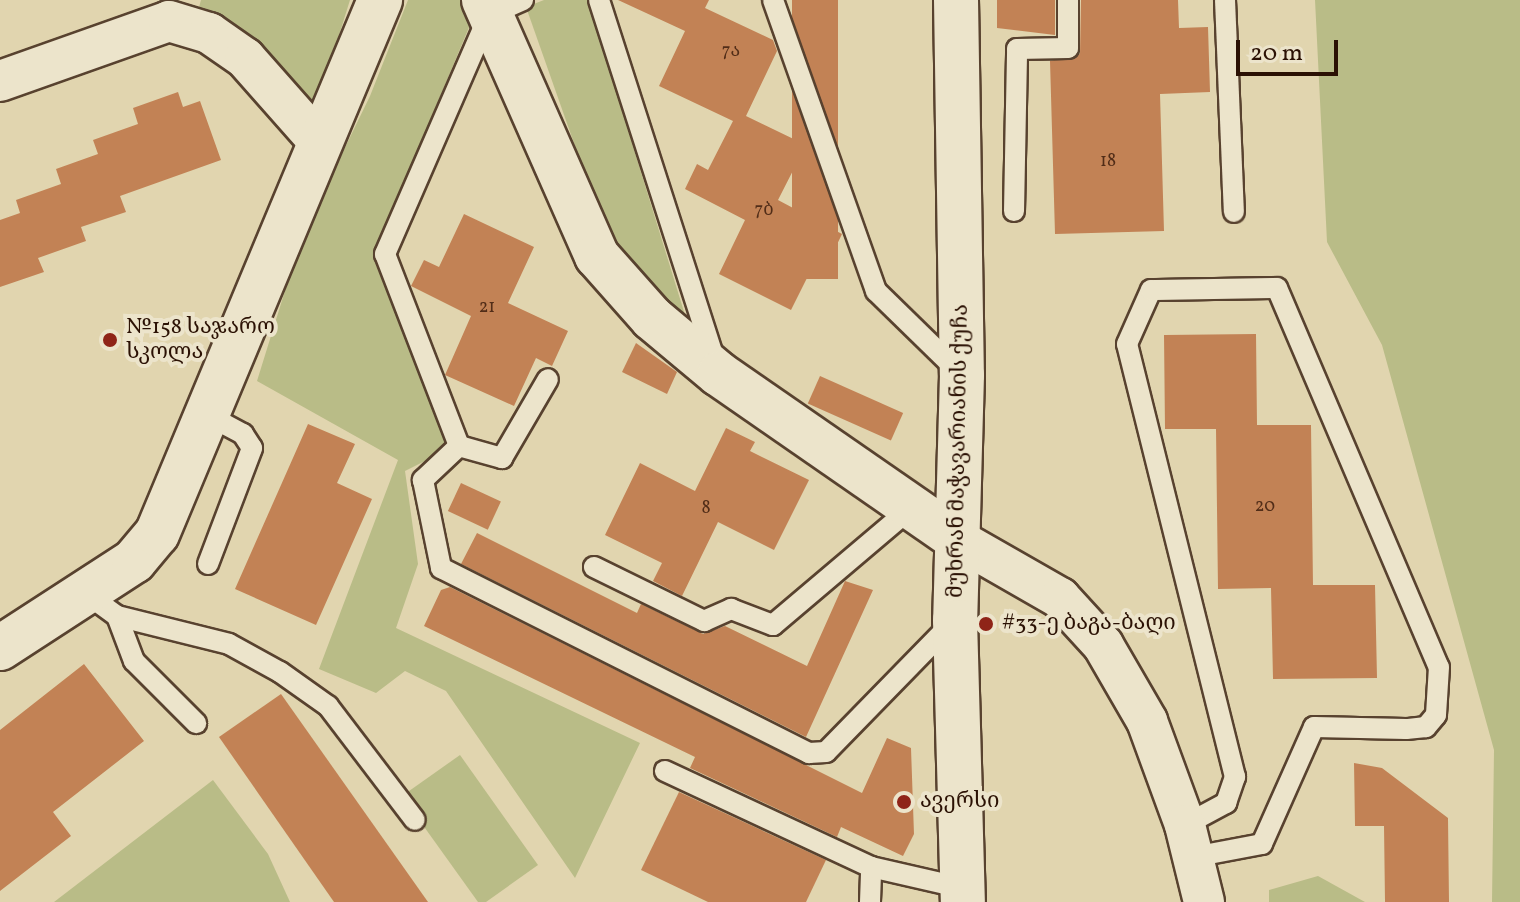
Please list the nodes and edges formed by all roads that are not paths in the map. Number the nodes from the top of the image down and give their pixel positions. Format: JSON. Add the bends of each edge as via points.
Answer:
{"nodes":[{"id":1,"x":380,"y":0,"type":"edge"},
{"id":2,"x":599,"y":0,"type":"edge"},
{"id":3,"x":773,"y":0,"type":"edge"},
{"id":4,"x":956,"y":0,"type":"edge"},
{"id":5,"x":1068,"y":0,"type":"edge"},
{"id":6,"x":1225,"y":0,"type":"edge"},
{"id":7,"x":499,"y":5,"type":"edge"},
{"id":8,"x":172,"y":10,"type":"edge"},
{"id":9,"x":0,"y":81,"type":"edge"},
{"id":10,"x":321,"y":144,"type":"junction"},
{"id":11,"x":1014,"y":211,"type":"dead end"},
{"id":12,"x":1234,"y":212,"type":"dead end"},
{"id":13,"x":719,"y":374,"type":"junction"},
{"id":14,"x":962,"y":375,"type":"junction"},
{"id":15,"x":548,"y":379,"type":"dead end"},
{"id":16,"x":209,"y":416,"type":"junction"},
{"id":17,"x":459,"y":446,"type":"junction"},
{"id":18,"x":912,"y":507,"type":"junction"},
{"id":19,"x":957,"y":539,"type":"junction"},
{"id":20,"x":208,"y":564,"type":"dead end"},
{"id":21,"x":594,"y":567,"type":"dead end"},
{"id":22,"x":100,"y":604,"type":"junction"},
{"id":23,"x":955,"y":620,"type":"junction"},
{"id":24,"x":0,"y":648,"type":"edge"},
{"id":25,"x":196,"y":723,"type":"dead end"},
{"id":26,"x":665,"y":771,"type":"dead end"},
{"id":27,"x":415,"y":820,"type":"dead end"},
{"id":28,"x":1189,"y":841,"type":"junction"},
{"id":29,"x":871,"y":867,"type":"junction"},
{"id":30,"x":963,"y":895,"type":"edge"},
{"id":31,"x":870,"y":902,"type":"edge"},
{"id":32,"x":1204,"y":902,"type":"edge"}],
"edges":[{"from":1,"to":10,"type":"street"},
{"from":2,"to":13,"type":"lane"},
{"from":3,"to":14,"type":"lane","via":[[876,291]]},
{"from":4,"to":14,"type":"street","name":"მუხრან მაჭავარიანის ქუჩა"},
{"from":5,"to":11,"type":"lane","via":[[1068,48],[1017,49]]},
{"from":6,"to":12,"type":"lane"},
{"from":7,"to":13,"type":"street","via":[[597,256],[652,318]]},
{"from":7,"to":17,"type":"lane","via":[[385,254]]},
{"from":8,"to":9,"type":"street"},
{"from":8,"to":10,"type":"street","via":[[245,58]]},
{"from":10,"to":16,"type":"street"},
{"from":13,"to":18,"type":"street"},
{"from":14,"to":19,"type":"street","name":"მუხრან მაჭავარიანის ქუჩა"},
{"from":15,"to":17,"type":"lane","via":[[502,458]]},
{"from":16,"to":20,"type":"lane","via":[[243,434],[252,448]]},
{"from":16,"to":22,"type":"street","via":[[157,534]]},
{"from":17,"to":23,"type":"lane","via":[[423,480],[441,568],[809,753],[826,752]]},
{"from":18,"to":19,"type":"street"},
{"from":18,"to":21,"type":"lane","via":[[773,625],[731,609],[704,621]]},
{"from":19,"to":23,"type":"street","name":"მუხრან მაჭავარიანის ქუჩა"},
{"from":19,"to":28,"type":"street","via":[[1060,598],[1103,645],[1147,721]]},
{"from":22,"to":24,"type":"street"},
{"from":22,"to":25,"type":"lane","via":[[134,661]]},
{"from":22,"to":27,"type":"lane","via":[[229,644],[280,672],[328,706]]},
{"from":23,"to":30,"type":"street","name":"მუხრან მაჭავარიანის ქუჩა"},
{"from":26,"to":29,"type":"lane"},
{"from":28,"to":28,"type":"lane","via":[[1226,803],[1235,777],[1127,344],[1151,290],[1277,288],[1439,667],[1436,715],[1426,727],[1406,729],[1314,727],[1262,844]]},
{"from":28,"to":32,"type":"street"},
{"from":29,"to":30,"type":"lane"},
{"from":29,"to":31,"type":"lane"}]}
